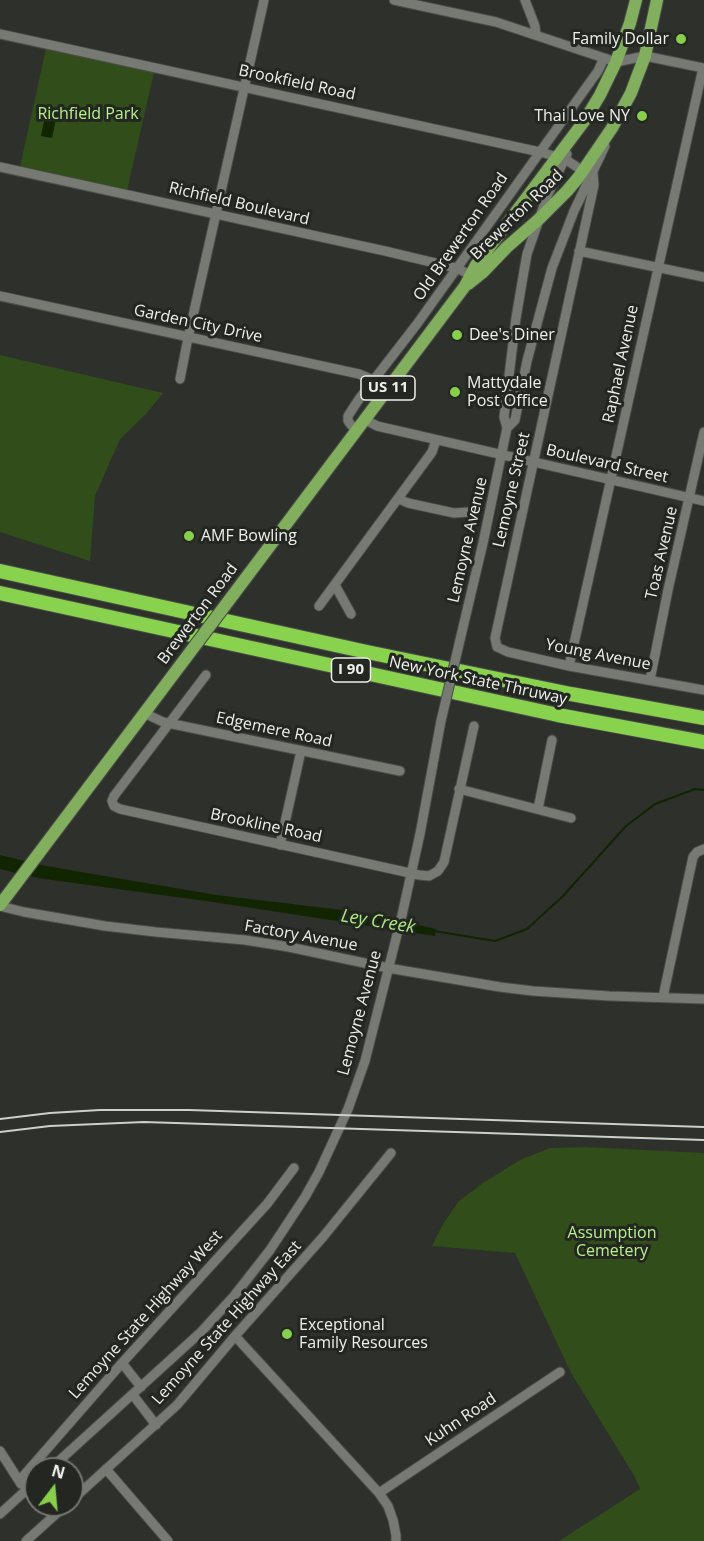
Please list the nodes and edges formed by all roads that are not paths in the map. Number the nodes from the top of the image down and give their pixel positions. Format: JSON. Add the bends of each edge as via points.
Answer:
{"nodes":[{"id":1,"x":264,"y":0,"type":"edge"},
{"id":2,"x":394,"y":0,"type":"edge"},
{"id":3,"x":525,"y":0,"type":"edge"},
{"id":4,"x":636,"y":0,"type":"edge"},
{"id":5,"x":657,"y":0,"type":"edge"},
{"id":6,"x":0,"y":34,"type":"edge"},
{"id":7,"x":536,"y":35,"type":"junction"},
{"id":8,"x":645,"y":56,"type":"junction"},
{"id":9,"x":610,"y":60,"type":"junction"},
{"id":10,"x":703,"y":68,"type":"edge"},
{"id":11,"x":244,"y":87,"type":"junction"},
{"id":12,"x":540,"y":152,"type":"junction"},
{"id":13,"x":561,"y":158,"type":"junction"},
{"id":14,"x":0,"y":167,"type":"edge"},
{"id":15,"x":588,"y":172,"type":"junction"},
{"id":16,"x":217,"y":215,"type":"junction"},
{"id":17,"x":538,"y":220,"type":"junction"},
{"id":18,"x":579,"y":251,"type":"junction"},
{"id":19,"x":658,"y":267,"type":"junction"},
{"id":20,"x":456,"y":268,"type":"junction"},
{"id":21,"x":704,"y":277,"type":"edge"},
{"id":22,"x":468,"y":281,"type":"junction"},
{"id":23,"x":0,"y":297,"type":"edge"},
{"id":24,"x":188,"y":338,"type":"junction"},
{"id":25,"x":180,"y":380,"type":"dead end"},
{"id":26,"x":373,"y":380,"type":"junction"},
{"id":27,"x":385,"y":392,"type":"junction"},
{"id":28,"x":364,"y":419,"type":"junction"},
{"id":29,"x":507,"y":428,"type":"junction"},
{"id":30,"x":356,"y":431,"type":"junction"},
{"id":31,"x":704,"y":432,"type":"edge"},
{"id":32,"x":436,"y":440,"type":"junction"},
{"id":33,"x":502,"y":456,"type":"junction"},
{"id":34,"x":533,"y":463,"type":"junction"},
{"id":35,"x":610,"y":480,"type":"junction"},
{"id":36,"x":689,"y":498,"type":"junction"},
{"id":37,"x":399,"y":499,"type":"junction"},
{"id":38,"x":704,"y":501,"type":"edge"},
{"id":39,"x":469,"y":512,"type":"dead end"},
{"id":40,"x":0,"y":571,"type":"edge"},
{"id":41,"x":336,"y":585,"type":"junction"},
{"id":42,"x":0,"y":593,"type":"edge"},
{"id":43,"x":319,"y":606,"type":"dead end"},
{"id":44,"x":351,"y":614,"type":"dead end"},
{"id":45,"x":495,"y":638,"type":"joint"},
{"id":46,"x":569,"y":666,"type":"junction"},
{"id":47,"x":206,"y":675,"type":"dead end"},
{"id":48,"x":650,"y":680,"type":"junction"},
{"id":49,"x":704,"y":690,"type":"edge"},
{"id":50,"x":144,"y":713,"type":"junction"},
{"id":51,"x":704,"y":718,"type":"edge"},
{"id":52,"x":169,"y":723,"type":"junction"},
{"id":53,"x":474,"y":726,"type":"dead end"},
{"id":54,"x":552,"y":740,"type":"dead end"},
{"id":55,"x":704,"y":742,"type":"edge"},
{"id":56,"x":301,"y":751,"type":"junction"},
{"id":57,"x":400,"y":771,"type":"dead end"},
{"id":58,"x":459,"y":789,"type":"junction"},
{"id":59,"x":538,"y":809,"type":"junction"},
{"id":60,"x":571,"y":818,"type":"dead end"},
{"id":61,"x":280,"y":844,"type":"junction"},
{"id":62,"x":701,"y":850,"type":"edge"},
{"id":63,"x":411,"y":873,"type":"junction"},
{"id":64,"x":0,"y":905,"type":"edge"},
{"id":65,"x":388,"y":968,"type":"junction"},
{"id":66,"x":663,"y":997,"type":"junction"},
{"id":67,"x":704,"y":999,"type":"edge"},
{"id":68,"x":391,"y":1153,"type":"dead end"},
{"id":69,"x":294,"y":1168,"type":"dead end"},
{"id":70,"x":235,"y":1336,"type":"junction"},
{"id":71,"x":122,"y":1363,"type":"junction"},
{"id":72,"x":560,"y":1372,"type":"dead end"},
{"id":73,"x":141,"y":1387,"type":"junction"},
{"id":74,"x":133,"y":1395,"type":"junction"},
{"id":75,"x":156,"y":1425,"type":"junction"},
{"id":76,"x":0,"y":1451,"type":"edge"},
{"id":77,"x":63,"y":1457,"type":"edge"},
{"id":78,"x":106,"y":1469,"type":"junction"},
{"id":79,"x":19,"y":1481,"type":"junction"},
{"id":80,"x":24,"y":1489,"type":"edge"},
{"id":81,"x":84,"y":1489,"type":"edge"},
{"id":82,"x":24,"y":1492,"type":"edge"},
{"id":83,"x":379,"y":1493,"type":"junction"},
{"id":84,"x":0,"y":1514,"type":"edge"},
{"id":85,"x":54,"y":1517,"type":"edge"},
{"id":86,"x":30,"y":1540,"type":"edge"},
{"id":87,"x":168,"y":1541,"type":"edge"},
{"id":88,"x":396,"y":1541,"type":"edge"}],
"edges":[{"from":1,"to":11,"type":"street"},
{"from":2,"to":7,"type":"street","via":[[496,22]]},
{"from":3,"to":7,"type":"street"},
{"from":4,"to":9,"type":"main road","name":"Brewerton Road","number":"US 11","via":[[630,23]]},
{"from":5,"to":8,"type":"main road","name":"Brewerton Road","number":"US 11"},
{"from":6,"to":11,"type":"street","name":"Brookfield Road"},
{"from":7,"to":9,"type":"street"},
{"from":8,"to":9,"type":"street"},
{"from":8,"to":10,"type":"street"},
{"from":8,"to":15,"type":"main road","name":"Brewerton Road","number":"US 11","via":[[631,93]]},
{"from":9,"to":12,"type":"street","name":"Old Brewerton Road"},
{"from":9,"to":13,"type":"main road","name":"Brewerton Road","number":"US 11","via":[[600,95]]},
{"from":10,"to":19,"type":"street","name":"Raphael Avenue"},
{"from":11,"to":12,"type":"street","name":"Brookfield Road"},
{"from":11,"to":16,"type":"street"},
{"from":12,"to":13,"type":"street","name":"Brookfield Road"},
{"from":12,"to":20,"type":"street","name":"Old Brewerton Road"},
{"from":13,"to":15,"type":"street","name":"Brookfield Road"},
{"from":13,"to":17,"type":"street","name":"Lemoyne Avenue"},
{"from":13,"to":22,"type":"main road","name":"Brewerton Road","number":"US 11","via":[[476,265]]},
{"from":14,"to":16,"type":"street","name":"Richfield Boulevard"},
{"from":15,"to":17,"type":"main road","name":"Brewerton Road","number":"US 11"},
{"from":15,"to":18,"type":"street","name":"Lemoyne Street","via":[[594,184]]},
{"from":15,"to":29,"type":"street","name":"Lemoyne Avenue","via":[[552,268],[515,420]]},
{"from":16,"to":20,"type":"street","name":"Richfield Boulevard"},
{"from":16,"to":24,"type":"street"},
{"from":17,"to":22,"type":"main road","name":"Brewerton Road","number":"US 11","via":[[483,272]]},
{"from":17,"to":29,"type":"street","name":"Lemoyne Avenue","via":[[525,263],[516,318],[504,417]]},
{"from":18,"to":19,"type":"street"},
{"from":18,"to":34,"type":"street","name":"Lemoyne Street"},
{"from":19,"to":21,"type":"street"},
{"from":19,"to":35,"type":"street","name":"Raphael Avenue"},
{"from":20,"to":22,"type":"street","name":"Richfield Boulevard"},
{"from":20,"to":26,"type":"street","name":"Old Brewerton Road"},
{"from":22,"to":27,"type":"main road","name":"Brewerton Road","number":"US 11"},
{"from":23,"to":24,"type":"street","name":"Garden City Drive"},
{"from":24,"to":25,"type":"street"},
{"from":24,"to":26,"type":"street","name":"Garden City Drive"},
{"from":26,"to":27,"type":"street","name":"Garden City Drive"},
{"from":26,"to":30,"type":"street","name":"Old Brewerton Road","via":[[348,416]]},
{"from":27,"to":28,"type":"main road","name":"Brewerton Road","number":"US 11"},
{"from":28,"to":30,"type":"main road","name":"Brewerton Road","number":"US 11"},
{"from":28,"to":32,"type":"street","name":"Boulevard Street","via":[[377,426]]},
{"from":29,"to":33,"type":"street","name":"Lemoyne Avenue"},
{"from":30,"to":50,"type":"main road","name":"Brewerton Road","number":"US 11","bridge":true},
{"from":31,"to":36,"type":"street","name":"Toas Avenue"},
{"from":32,"to":33,"type":"street","name":"Boulevard Street"},
{"from":32,"to":37,"type":"street"},
{"from":33,"to":34,"type":"street","name":"Boulevard Street"},
{"from":33,"to":63,"type":"street","name":"Lemoyne Avenue","bridge":true,"via":[[441,721]]},
{"from":34,"to":35,"type":"street","name":"Boulevard Street"},
{"from":34,"to":45,"type":"street","name":"Lemoyne Street"},
{"from":35,"to":36,"type":"street","name":"Boulevard Street"},
{"from":35,"to":46,"type":"street","name":"Raphael Avenue"},
{"from":36,"to":38,"type":"street","name":"Boulevard Street"},
{"from":36,"to":48,"type":"street","name":"Toas Avenue"},
{"from":37,"to":39,"type":"street","via":[[454,513]]},
{"from":37,"to":41,"type":"street"},
{"from":40,"to":51,"type":"highway","name":"New York State Thruway","number":"I 90","via":[[378,654]]},
{"from":41,"to":43,"type":"street"},
{"from":41,"to":44,"type":"street"},
{"from":42,"to":55,"type":"highway","name":"New York State Thruway","number":"I 90","via":[[558,715]]},
{"from":45,"to":46,"type":"street","name":"Young Avenue","via":[[501,650]]},
{"from":46,"to":48,"type":"street","name":"Young Avenue"},
{"from":47,"to":52,"type":"street"},
{"from":48,"to":49,"type":"street","name":"Young Avenue"},
{"from":50,"to":52,"type":"street","name":"Edgemere Road"},
{"from":50,"to":64,"type":"main road","name":"Brewerton Road","number":"US 11"},
{"from":52,"to":56,"type":"street","name":"Edgemere Road"},
{"from":52,"to":61,"type":"street","name":"Brookline Road","via":[[114,796],[114,806]]},
{"from":53,"to":58,"type":"street"},
{"from":54,"to":59,"type":"street"},
{"from":56,"to":57,"type":"street","name":"Edgemere Road"},
{"from":56,"to":61,"type":"street"},
{"from":58,"to":59,"type":"street"},
{"from":58,"to":63,"type":"street","name":"Brookline Road","via":[[442,867],[429,876]]},
{"from":59,"to":60,"type":"street"},
{"from":61,"to":63,"type":"street","name":"Brookline Road"},
{"from":62,"to":66,"type":"street","via":[[693,857]]},
{"from":63,"to":65,"type":"street","name":"Lemoyne Avenue"},
{"from":64,"to":65,"type":"street","name":"Factory Avenue","via":[[105,926],[289,946]]},
{"from":65,"to":66,"type":"street","name":"Factory Avenue","via":[[533,991]]},
{"from":65,"to":73,"type":"street","name":"Lemoyne Avenue","via":[[365,1061],[348,1109],[305,1197],[234,1296]]},
{"from":66,"to":67,"type":"street","name":"Factory Avenue"},
{"from":68,"to":70,"type":"street","name":"Lemoyne State Highway East"},
{"from":69,"to":71,"type":"street","name":"Lemoyne State Highway West","via":[[267,1204]]},
{"from":70,"to":75,"type":"street","name":"Lemoyne State Highway East"},
{"from":70,"to":83,"type":"street"},
{"from":71,"to":73,"type":"street"},
{"from":71,"to":79,"type":"street","name":"Lemoyne State Highway West"},
{"from":72,"to":83,"type":"street","name":"Kuhn Road"},
{"from":73,"to":74,"type":"street","name":"Lemoyne Avenue"},
{"from":74,"to":75,"type":"street"},
{"from":74,"to":77,"type":"street","name":"Lemoyne Avenue"},
{"from":75,"to":78,"type":"street","name":"Lemoyne State Highway East"},
{"from":76,"to":79,"type":"street"},
{"from":78,"to":81,"type":"street","name":"Lemoyne State Highway East"},
{"from":78,"to":87,"type":"street"},
{"from":79,"to":80,"type":"street"},
{"from":82,"to":84,"type":"street"},
{"from":83,"to":88,"type":"street","via":[[393,1520]]},
{"from":85,"to":86,"type":"street"}]}
